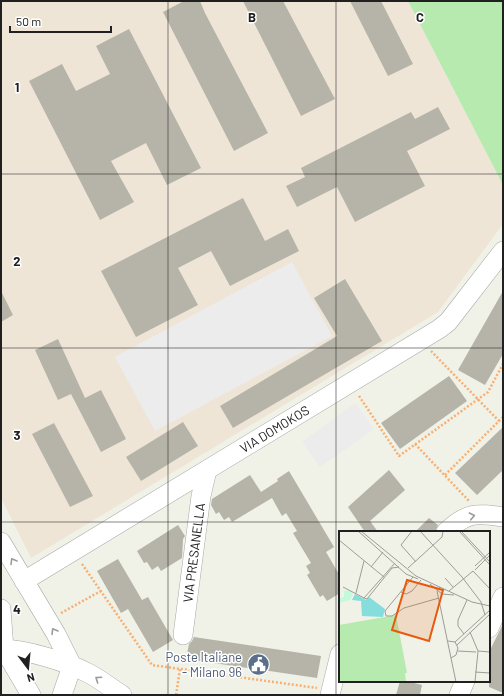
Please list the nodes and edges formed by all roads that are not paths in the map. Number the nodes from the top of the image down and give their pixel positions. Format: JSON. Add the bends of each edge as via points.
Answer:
{"nodes":[{"id":1,"x":503,"y":252,"type":"edge"},
{"id":2,"x":207,"y":470,"type":"junction"},
{"id":3,"x":503,"y":517,"type":"edge"},
{"id":4,"x":447,"y":531,"type":"edge"},
{"id":5,"x":1,"y":542,"type":"edge"},
{"id":6,"x":24,"y":580,"type":"junction"},
{"id":7,"x":503,"y":597,"type":"edge"},
{"id":8,"x":1,"y":609,"type":"edge"},
{"id":9,"x":490,"y":626,"type":"edge"},
{"id":10,"x":183,"y":635,"type":"dead end"},
{"id":11,"x":2,"y":649,"type":"edge"},
{"id":12,"x":339,"y":658,"type":"edge"},
{"id":13,"x":72,"y":666,"type":"junction"},
{"id":14,"x":465,"y":682,"type":"edge"},
{"id":15,"x":31,"y":695,"type":"edge"},
{"id":16,"x":62,"y":695,"type":"edge"},
{"id":17,"x":122,"y":695,"type":"edge"},
{"id":18,"x":330,"y":695,"type":"edge"},
{"id":19,"x":459,"y":695,"type":"edge"}],
"edges":[{"from":1,"to":2,"type":"street","name":"VIA DOMOKOS","via":[[448,322],[439,329]]},
{"from":2,"to":6,"type":"street","name":"VIA DOMOKOS"},
{"from":2,"to":10,"type":"street","name":"VIA PRESANELLA","via":[[201,496]]},
{"from":4,"to":3,"type":"street","one_way":true,"via":[[456,522],[472,515]]},
{"from":6,"to":5,"type":"street","one_way":true},
{"from":13,"to":6,"type":"street","one_way":true},
{"from":7,"to":9,"type":"street"},
{"from":8,"to":11,"type":"street"},
{"from":11,"to":13,"type":"street","via":[[28,653]]},
{"from":11,"to":15,"type":"street"},
{"from":12,"to":18,"type":"street"},
{"from":13,"to":16,"type":"street"},
{"from":17,"to":13,"type":"street","one_way":true,"via":[[89,673]]},
{"from":14,"to":19,"type":"street"}]}
